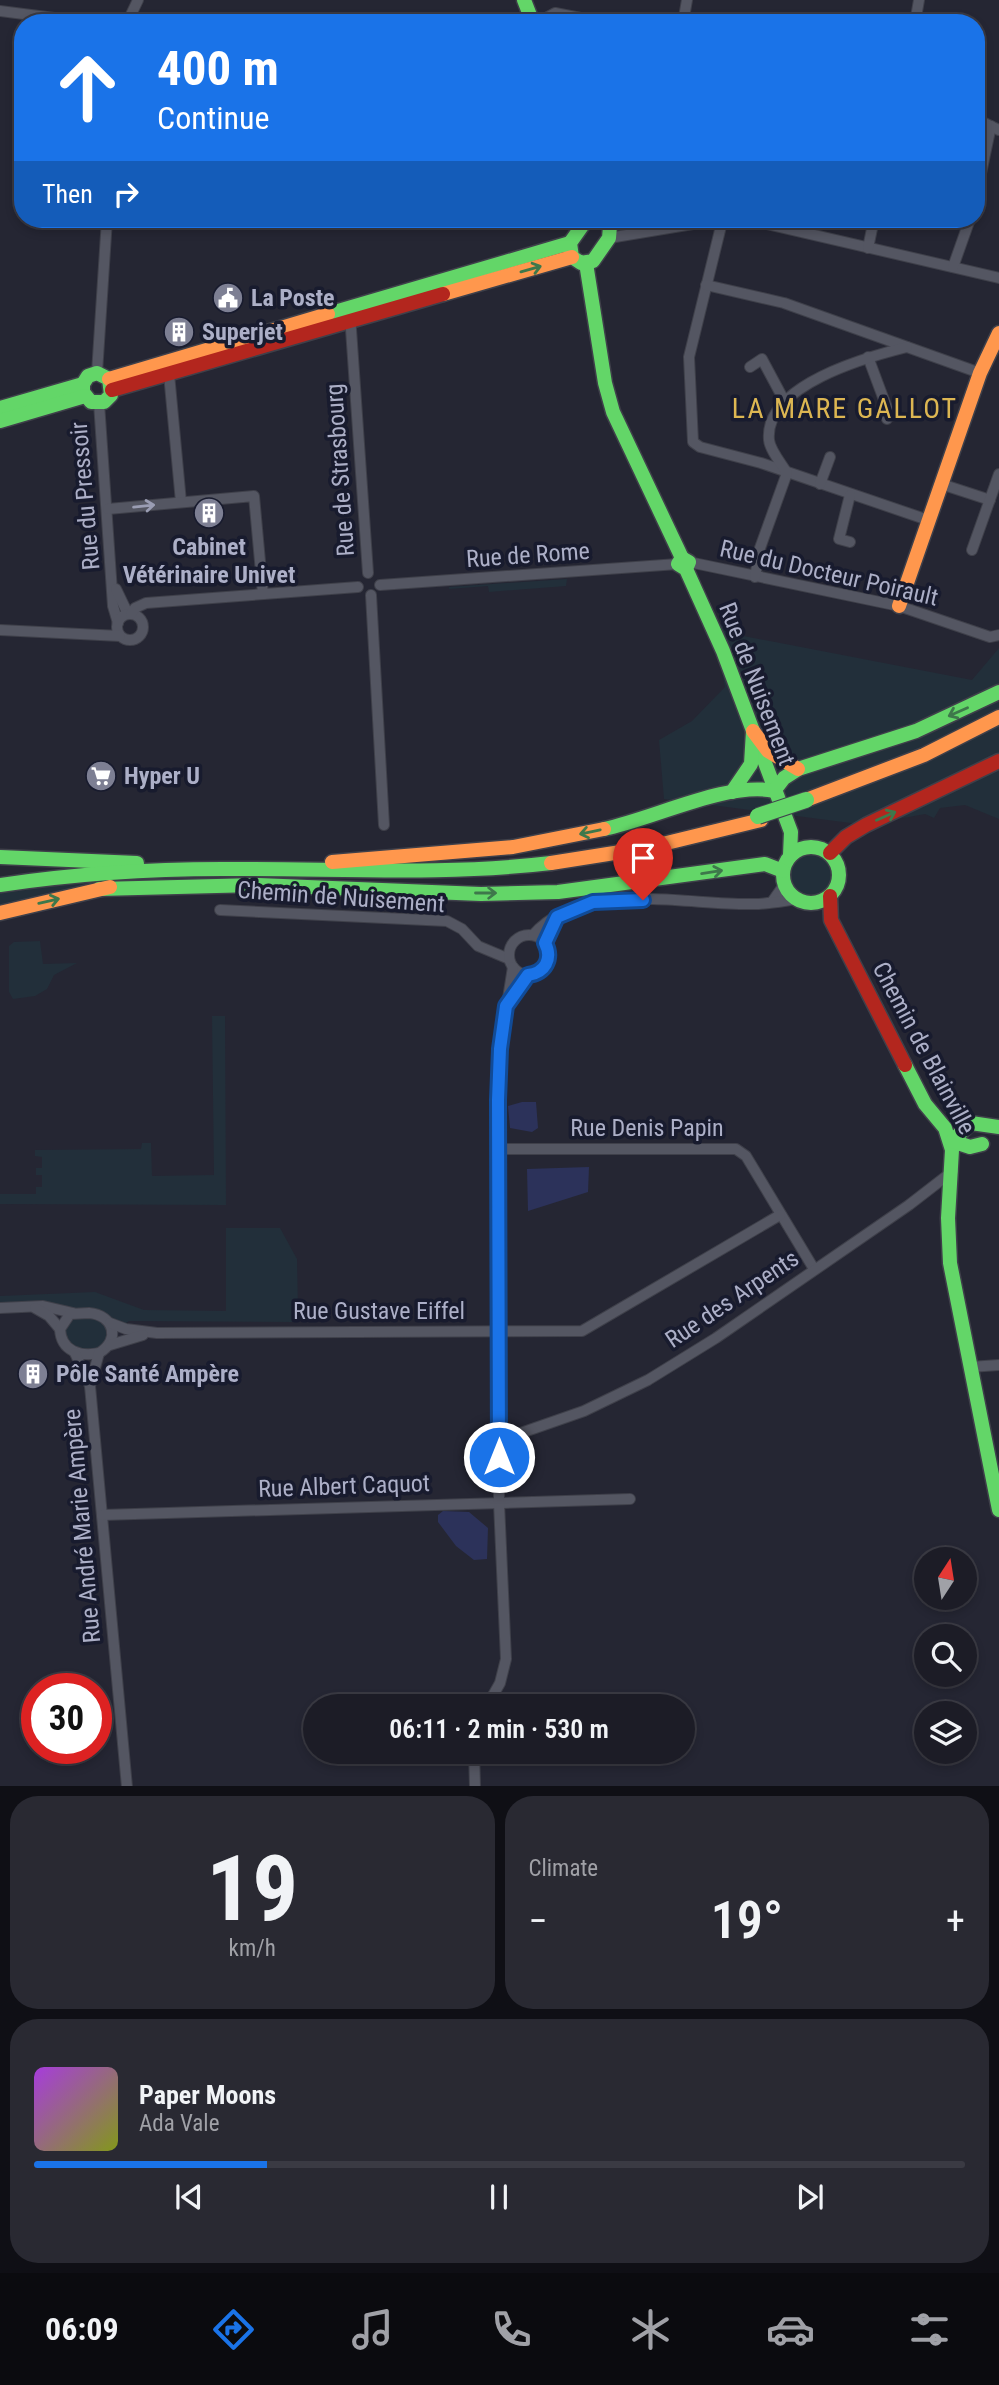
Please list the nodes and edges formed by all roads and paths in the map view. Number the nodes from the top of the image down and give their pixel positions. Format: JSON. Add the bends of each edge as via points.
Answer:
{"nodes":[{"id":1,"x":548,"y":14,"type":"edge"},
{"id":2,"x":577,"y":14,"type":"edge"},
{"id":3,"x":995,"y":128,"type":"edge"},
{"id":4,"x":985,"y":164,"type":"edge"},
{"id":5,"x":107,"y":228,"type":"edge"},
{"id":6,"x":581,"y":228,"type":"edge"},
{"id":7,"x":610,"y":228,"type":"edge"},
{"id":8,"x":660,"y":228,"type":"edge"},
{"id":9,"x":720,"y":228,"type":"edge"},
{"id":10,"x":784,"y":228,"type":"edge"},
{"id":11,"x":872,"y":228,"type":"edge"},
{"id":12,"x":967,"y":228,"type":"edge"},
{"id":13,"x":609,"y":238,"type":"junction"},
{"id":14,"x":868,"y":248,"type":"junction"},
{"id":15,"x":576,"y":254,"type":"junction"},
{"id":16,"x":953,"y":267,"type":"junction"},
{"id":17,"x":999,"y":278,"type":"edge"},
{"id":18,"x":706,"y":285,"type":"junction"},
{"id":19,"x":350,"y":315,"type":"junction"},
{"id":20,"x":999,"y":333,"type":"edge"},
{"id":21,"x":907,"y":347,"type":"junction"},
{"id":22,"x":868,"y":357,"type":"junction"},
{"id":23,"x":750,"y":367,"type":"dead end"},
{"id":24,"x":980,"y":373,"type":"junction"},
{"id":25,"x":169,"y":374,"type":"junction"},
{"id":26,"x":106,"y":381,"type":"junction"},
{"id":27,"x":89,"y":394,"type":"junction"},
{"id":28,"x":785,"y":402,"type":"junction"},
{"id":29,"x":0,"y":408,"type":"edge"},
{"id":30,"x":887,"y":419,"type":"dead end"},
{"id":31,"x":0,"y":421,"type":"edge"},
{"id":32,"x":830,"y":457,"type":"dead end"},
{"id":33,"x":787,"y":473,"type":"junction"},
{"id":34,"x":999,"y":474,"type":"edge"},
{"id":35,"x":820,"y":484,"type":"junction"},
{"id":36,"x":941,"y":484,"type":"junction"},
{"id":37,"x":850,"y":495,"type":"junction"},
{"id":38,"x":990,"y":500,"type":"junction"},
{"id":39,"x":181,"y":502,"type":"junction"},
{"id":40,"x":108,"y":509,"type":"junction"},
{"id":41,"x":928,"y":520,"type":"junction"},
{"id":42,"x":850,"y":542,"type":"dead end"},
{"id":43,"x":972,"y":550,"type":"dead end"},
{"id":44,"x":684,"y":563,"type":"junction"},
{"id":45,"x":368,"y":573,"type":"junction"},
{"id":46,"x":755,"y":577,"type":"junction"},
{"id":47,"x":380,"y":585,"type":"junction"},
{"id":48,"x":114,"y":586,"type":"junction"},
{"id":49,"x":358,"y":587,"type":"junction"},
{"id":50,"x":263,"y":594,"type":"junction"},
{"id":51,"x":371,"y":595,"type":"junction"},
{"id":52,"x":899,"y":606,"type":"junction"},
{"id":53,"x":133,"y":616,"type":"junction"},
{"id":54,"x":0,"y":630,"type":"edge"},
{"id":55,"x":115,"y":630,"type":"junction"},
{"id":56,"x":999,"y":635,"type":"edge"},
{"id":57,"x":999,"y":692,"type":"edge"},
{"id":58,"x":999,"y":720,"type":"edge"},
{"id":59,"x":753,"y":731,"type":"junction"},
{"id":60,"x":999,"y":761,"type":"edge"},
{"id":61,"x":798,"y":769,"type":"junction"},
{"id":62,"x":774,"y":791,"type":"junction"},
{"id":63,"x":732,"y":792,"type":"junction"},
{"id":64,"x":760,"y":818,"type":"junction"},
{"id":65,"x":384,"y":825,"type":"dead end"},
{"id":66,"x":792,"y":832,"type":"junction"},
{"id":67,"x":811,"y":846,"type":"junction"},
{"id":68,"x":616,"y":853,"type":"junction"},
{"id":69,"x":830,"y":853,"type":"junction"},
{"id":70,"x":790,"y":855,"type":"junction"},
{"id":71,"x":0,"y":857,"type":"edge"},
{"id":72,"x":137,"y":863,"type":"junction"},
{"id":73,"x":319,"y":863,"type":"junction"},
{"id":74,"x":0,"y":877,"type":"edge"},
{"id":75,"x":784,"y":878,"type":"junction"},
{"id":76,"x":0,"y":885,"type":"edge"},
{"id":77,"x":99,"y":889,"type":"junction"},
{"id":78,"x":830,"y":896,"type":"junction"},
{"id":79,"x":804,"y":901,"type":"junction"},
{"id":80,"x":772,"y":902,"type":"junction"},
{"id":81,"x":220,"y":910,"type":"dead end"},
{"id":82,"x":0,"y":913,"type":"edge"},
{"id":83,"x":557,"y":917,"type":"junction"},
{"id":84,"x":831,"y":920,"type":"junction"},
{"id":85,"x":533,"y":935,"type":"junction"},
{"id":86,"x":545,"y":943,"type":"junction"},
{"id":87,"x":510,"y":947,"type":"junction"},
{"id":88,"x":492,"y":950,"type":"junction"},
{"id":89,"x":511,"y":963,"type":"junction"},
{"id":90,"x":528,"y":975,"type":"junction"},
{"id":91,"x":506,"y":1006,"type":"junction"},
{"id":92,"x":938,"y":1117,"type":"junction"},
{"id":93,"x":971,"y":1123,"type":"junction"},
{"id":94,"x":999,"y":1127,"type":"edge"},
{"id":95,"x":999,"y":1132,"type":"edge"},
{"id":96,"x":952,"y":1141,"type":"junction"},
{"id":97,"x":982,"y":1144,"type":"junction"},
{"id":98,"x":498,"y":1149,"type":"junction"},
{"id":99,"x":954,"y":1171,"type":"junction"},
{"id":100,"x":780,"y":1215,"type":"junction"},
{"id":101,"x":814,"y":1269,"type":"junction"},
{"id":102,"x":31,"y":1307,"type":"junction"},
{"id":103,"x":0,"y":1308,"type":"edge"},
{"id":104,"x":74,"y":1313,"type":"junction"},
{"id":105,"x":110,"y":1323,"type":"junction"},
{"id":106,"x":60,"y":1329,"type":"junction"},
{"id":107,"x":499,"y":1332,"type":"junction"},
{"id":108,"x":158,"y":1333,"type":"junction"},
{"id":109,"x":110,"y":1345,"type":"junction"},
{"id":110,"x":75,"y":1353,"type":"junction"},
{"id":111,"x":99,"y":1353,"type":"junction"},
{"id":112,"x":999,"y":1365,"type":"edge"},
{"id":113,"x":970,"y":1367,"type":"junction"},
{"id":114,"x":90,"y":1386,"type":"junction"},
{"id":115,"x":519,"y":1434,"type":"dead end"},
{"id":116,"x":629,"y":1499,"type":"dead end"},
{"id":117,"x":499,"y":1503,"type":"junction"},
{"id":118,"x":999,"y":1510,"type":"edge"},
{"id":119,"x":103,"y":1515,"type":"junction"},
{"id":120,"x":494,"y":1694,"type":"edge"},
{"id":121,"x":474,"y":1764,"type":"edge"},
{"id":122,"x":127,"y":1786,"type":"edge"},
{"id":123,"x":475,"y":1786,"type":"edge"}],
"edges":[{"from":1,"to":2,"type":"street","via":[[557,8]]},
{"from":3,"to":4,"type":"street"},
{"from":5,"to":26,"type":"street"},
{"from":6,"to":15,"type":"main road"},
{"from":7,"to":13,"type":"main road"},
{"from":8,"to":13,"type":"street"},
{"from":9,"to":18,"type":"street"},
{"from":10,"to":14,"type":"street"},
{"from":11,"to":14,"type":"street"},
{"from":12,"to":16,"type":"street"},
{"from":13,"to":15,"type":"main road","via":[[593,261]]},
{"from":14,"to":16,"type":"street"},
{"from":15,"to":19,"type":"main road"},
{"from":15,"to":44,"type":"main road","name":"Rue de Nuisement","via":[[613,412]]},
{"from":16,"to":17,"type":"street"},
{"from":18,"to":21,"type":"street","via":[[784,303]]},
{"from":18,"to":33,"type":"street","via":[[689,357],[693,442]]},
{"from":19,"to":25,"type":"main road"},
{"from":19,"to":26,"type":"main road"},
{"from":19,"to":45,"type":"street","name":"Rue de Strasbourg"},
{"from":20,"to":24,"type":"main road"},
{"from":21,"to":22,"type":"street"},
{"from":21,"to":24,"type":"street"},
{"from":22,"to":28,"type":"street","via":[[817,379]]},
{"from":22,"to":30,"type":"street"},
{"from":23,"to":28,"type":"street","via":[[762,359]]},
{"from":24,"to":36,"type":"main road"},
{"from":25,"to":26,"type":"main road"},
{"from":25,"to":39,"type":"street"},
{"from":26,"to":27,"type":"main road","via":[[88,376]]},
{"from":26,"to":27,"type":"main road","via":[[108,399]]},
{"from":27,"to":29,"type":"main road"},
{"from":27,"to":31,"type":"main road"},
{"from":27,"to":40,"type":"street","name":"Rue du Pressoir"},
{"from":28,"to":33,"type":"street","via":[[770,424],[769,443]]},
{"from":32,"to":35,"type":"street"},
{"from":33,"to":35,"type":"street"},
{"from":33,"to":46,"type":"street","via":[[760,548]]},
{"from":34,"to":38,"type":"street"},
{"from":35,"to":37,"type":"street"},
{"from":36,"to":38,"type":"street"},
{"from":36,"to":41,"type":"main road"},
{"from":37,"to":41,"type":"street"},
{"from":37,"to":42,"type":"street","via":[[839,539]]},
{"from":38,"to":43,"type":"street"},
{"from":40,"to":39,"type":"street","one_way":true},
{"from":39,"to":50,"type":"street","via":[[254,496]]},
{"from":40,"to":48,"type":"street","name":"Rue du Pressoir"},
{"from":41,"to":52,"type":"main road"},
{"from":44,"to":46,"type":"street","name":"Rue du Docteur Poirault"},
{"from":44,"to":47,"type":"street","name":"Rue de Rome"},
{"from":44,"to":59,"type":"main road","name":"Rue de Nuisement"},
{"from":45,"to":47,"type":"street","via":[[376,575]]},
{"from":45,"to":49,"type":"street","name":"Rue de Strasbourg","via":[[360,577]]},
{"from":46,"to":52,"type":"street","name":"Rue du Docteur Poirault"},
{"from":47,"to":51,"type":"street"},
{"from":48,"to":53,"type":"street","name":"Rue du Pressoir"},
{"from":48,"to":55,"type":"street","name":"Rue du Pressoir"},
{"from":49,"to":50,"type":"street"},
{"from":49,"to":51,"type":"street","name":"Rue de Strasbourg"},
{"from":50,"to":53,"type":"street","via":[[155,604]]},
{"from":51,"to":65,"type":"street"},
{"from":52,"to":56,"type":"street","name":"Rue du Docteur Poirault","via":[[990,637]]},
{"from":53,"to":55,"type":"street"},
{"from":53,"to":55,"type":"street","via":[[144,626],[139,638],[127,640]]},
{"from":54,"to":55,"type":"street"},
{"from":57,"to":61,"type":"main road","one_way":true,"via":[[916,731]]},
{"from":58,"to":64,"type":"main road","bridge":true,"via":[[924,755]]},
{"from":59,"to":61,"type":"main road","via":[[768,751]]},
{"from":59,"to":62,"type":"main road","name":"Rue de Nuisement"},
{"from":59,"to":63,"type":"main road","via":[[751,764]]},
{"from":69,"to":60,"type":"main road","one_way":true,"via":[[866,825]]},
{"from":61,"to":62,"type":"main road"},
{"from":62,"to":63,"type":"main road","via":[[755,787]]},
{"from":62,"to":66,"type":"main road","name":"Rue de Nuisement"},
{"from":63,"to":73,"type":"main road","one_way":true,"via":[[629,824],[513,847]]},
{"from":64,"to":68,"type":"main road","via":[[710,835]]},
{"from":64,"to":73,"type":"main road","via":[[628,846],[528,859],[416,865]]},
{"from":66,"to":67,"type":"main road","name":"Rue de Nuisement"},
{"from":66,"to":70,"type":"main road","name":"Rue de Nuisement"},
{"from":67,"to":69,"type":"main road"},
{"from":67,"to":70,"type":"main road"},
{"from":68,"to":76,"type":"main road","via":[[488,869],[121,871]]},
{"from":68,"to":77,"type":"main road","via":[[491,874],[156,881]]},
{"from":69,"to":78,"type":"main road","via":[[839,869]]},
{"from":70,"to":75,"type":"main road"},
{"from":71,"to":72,"type":"main road"},
{"from":72,"to":73,"type":"main road"},
{"from":72,"to":74,"type":"main road"},
{"from":77,"to":75,"type":"main road","one_way":true,"via":[[258,885],[481,894],[583,889],[765,863]]},
{"from":75,"to":79,"type":"main road"},
{"from":75,"to":80,"type":"street"},
{"from":82,"to":77,"type":"main road","one_way":true},
{"from":78,"to":79,"type":"main road"},
{"from":78,"to":84,"type":"main road","name":"Chemin de Blainville"},
{"from":79,"to":80,"type":"street"},
{"from":79,"to":84,"type":"main road","name":"Chemin de Blainville"},
{"from":80,"to":83,"type":"street","via":[[593,902]]},
{"from":81,"to":88,"type":"street","name":"Chemin de Nuisement","via":[[447,921],[478,946]]},
{"from":83,"to":85,"type":"street"},
{"from":83,"to":86,"type":"street"},
{"from":84,"to":92,"type":"main road","name":"Chemin de Blainville","via":[[925,1104]]},
{"from":85,"to":86,"type":"street"},
{"from":85,"to":87,"type":"street","via":[[522,936]]},
{"from":86,"to":90,"type":"street","via":[[547,964]]},
{"from":87,"to":88,"type":"street"},
{"from":87,"to":89,"type":"street"},
{"from":88,"to":89,"type":"street","name":"Chemin de Nuisement"},
{"from":89,"to":90,"type":"street"},
{"from":89,"to":91,"type":"street"},
{"from":90,"to":91,"type":"street"},
{"from":91,"to":98,"type":"street","via":[[500,1049]]},
{"from":92,"to":93,"type":"main road"},
{"from":92,"to":96,"type":"main road","name":"Chemin de Blainville"},
{"from":93,"to":94,"type":"main road"},
{"from":93,"to":96,"type":"main road"},
{"from":93,"to":97,"type":"main road","via":[[980,1128]]},
{"from":95,"to":97,"type":"main road"},
{"from":96,"to":97,"type":"main road","via":[[970,1147]]},
{"from":96,"to":99,"type":"main road","name":"Chemin de Blainville"},
{"from":97,"to":99,"type":"main road"},
{"from":98,"to":100,"type":"street","name":"Rue Denis Papin","via":[[736,1149],[746,1156]]},
{"from":98,"to":107,"type":"street"},
{"from":99,"to":101,"type":"street","name":"Rue des Arpents"},
{"from":99,"to":113,"type":"main road","name":"Chemin de Blainville","via":[[947,1232]]},
{"from":100,"to":101,"type":"street","name":"Rue Denis Papin"},
{"from":100,"to":107,"type":"street","name":"Rue Gustave Eiffel","via":[[582,1331]]},
{"from":101,"to":115,"type":"street","name":"Rue des Arpents","via":[[648,1380],[584,1411]]},
{"from":102,"to":103,"type":"street"},
{"from":102,"to":104,"type":"street"},
{"from":102,"to":106,"type":"street","via":[[49,1316]]},
{"from":104,"to":105,"type":"street","via":[[96,1313]]},
{"from":104,"to":106,"type":"street"},
{"from":105,"to":108,"type":"street","name":"Rue Gustave Eiffel"},
{"from":105,"to":109,"type":"street"},
{"from":106,"to":110,"type":"street","via":[[62,1342]]},
{"from":107,"to":108,"type":"street","name":"Rue Gustave Eiffel"},
{"from":107,"to":117,"type":"street"},
{"from":108,"to":109,"type":"street","name":"Rue Gustave Eiffel"},
{"from":109,"to":111,"type":"street"},
{"from":110,"to":111,"type":"street"},
{"from":110,"to":114,"type":"street","name":"Rue André Marie Ampère"},
{"from":111,"to":114,"type":"street","name":"Rue André Marie Ampère"},
{"from":112,"to":113,"type":"street"},
{"from":113,"to":118,"type":"main road","name":"Chemin de Blainville"},
{"from":114,"to":119,"type":"street","name":"Rue André Marie Ampère"},
{"from":116,"to":117,"type":"street","name":"Rue Albert Caquot"},
{"from":117,"to":119,"type":"street","name":"Rue Albert Caquot"},
{"from":117,"to":120,"type":"street","via":[[506,1659]]},
{"from":119,"to":122,"type":"street","name":"Rue André Marie Ampère"},
{"from":121,"to":123,"type":"street"}]}
